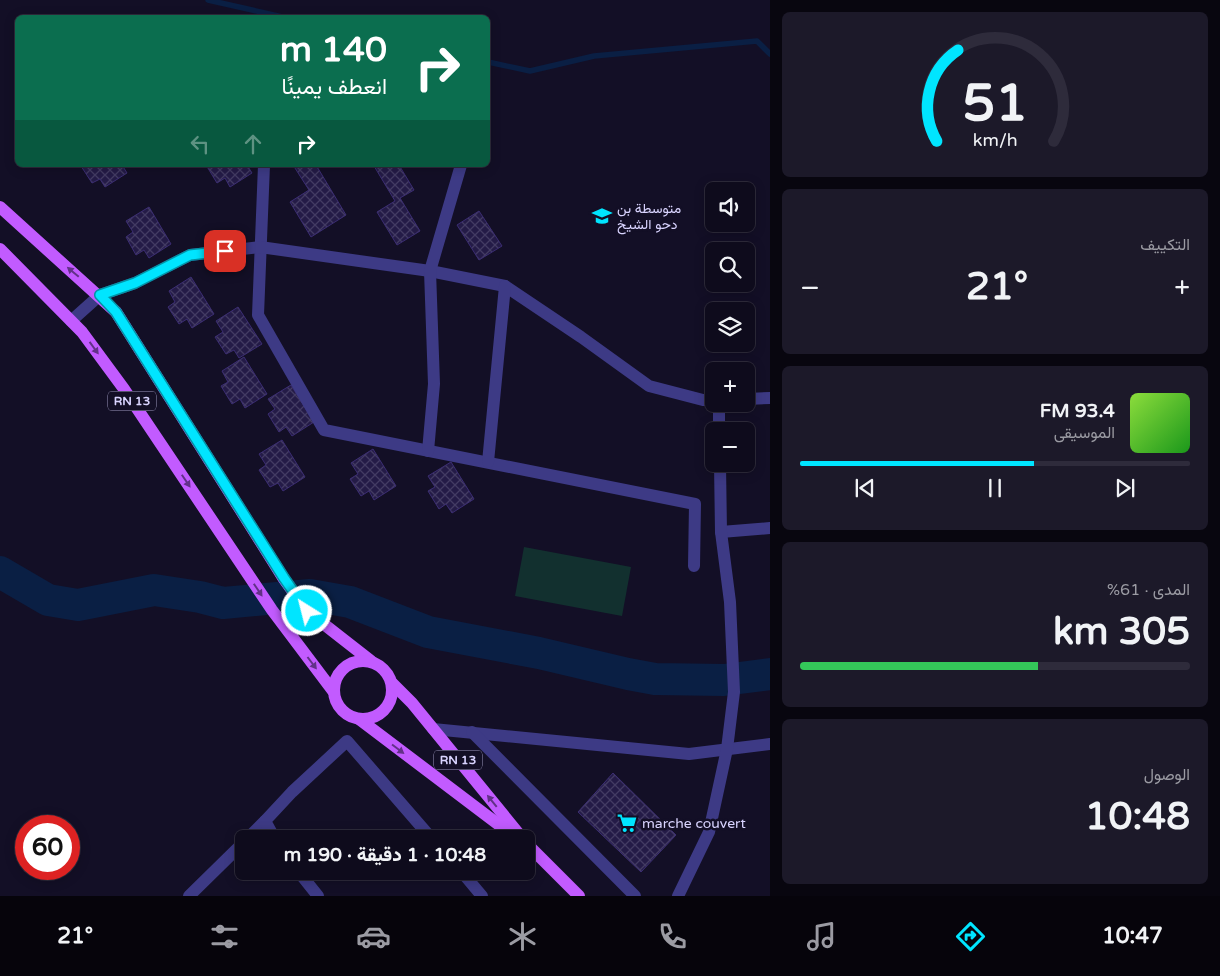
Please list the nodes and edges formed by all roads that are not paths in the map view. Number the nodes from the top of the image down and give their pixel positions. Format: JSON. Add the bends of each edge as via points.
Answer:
{"nodes":[{"id":1,"x":264,"y":167,"type":"edge"},
{"id":2,"x":460,"y":167,"type":"edge"},
{"id":3,"x":0,"y":207,"type":"edge"},
{"id":4,"x":260,"y":247,"type":"junction"},
{"id":5,"x":0,"y":249,"type":"edge"},
{"id":6,"x":430,"y":271,"type":"junction"},
{"id":7,"x":505,"y":286,"type":"junction"},
{"id":8,"x":100,"y":295,"type":"junction"},
{"id":9,"x":71,"y":320,"type":"junction"},
{"id":10,"x":770,"y":398,"type":"edge"},
{"id":11,"x":755,"y":399,"type":"edge"},
{"id":12,"x":705,"y":400,"type":"edge"},
{"id":13,"x":428,"y":450,"type":"junction"},
{"id":14,"x":488,"y":462,"type":"junction"},
{"id":15,"x":720,"y":472,"type":"edge"},
{"id":16,"x":770,"y":528,"type":"edge"},
{"id":17,"x":721,"y":532,"type":"junction"},
{"id":18,"x":694,"y":566,"type":"dead end"},
{"id":19,"x":370,"y":661,"type":"junction"},
{"id":20,"x":392,"y":683,"type":"junction"},
{"id":21,"x":333,"y":692,"type":"junction"},
{"id":22,"x":359,"y":720,"type":"junction"},
{"id":23,"x":433,"y":729,"type":"junction"},
{"id":24,"x":472,"y":732,"type":"junction"},
{"id":25,"x":770,"y":744,"type":"edge"},
{"id":26,"x":727,"y":749,"type":"junction"},
{"id":27,"x":265,"y":821,"type":"junction"},
{"id":28,"x":256,"y":830,"type":"edge"},
{"id":29,"x":270,"y":830,"type":"edge"},
{"id":30,"x":424,"y":830,"type":"edge"},
{"id":31,"x":506,"y":830,"type":"edge"},
{"id":32,"x":515,"y":830,"type":"edge"},
{"id":33,"x":235,"y":851,"type":"edge"},
{"id":34,"x":535,"y":853,"type":"edge"},
{"id":35,"x":305,"y":880,"type":"edge"},
{"id":36,"x":469,"y":880,"type":"edge"},
{"id":37,"x":189,"y":896,"type":"edge"},
{"id":38,"x":318,"y":896,"type":"edge"},
{"id":39,"x":482,"y":896,"type":"edge"},
{"id":40,"x":578,"y":896,"type":"edge"},
{"id":41,"x":635,"y":896,"type":"edge"},
{"id":42,"x":678,"y":896,"type":"edge"}],
"edges":[{"from":1,"to":4,"type":"street"},
{"from":2,"to":6,"type":"street"},
{"from":8,"to":3,"type":"main road","number":"RN 13","one_way":true},
{"from":4,"to":6,"type":"street"},
{"from":4,"to":8,"type":"street","via":[[190,255],[135,283]]},
{"from":4,"to":13,"type":"street","via":[[258,315],[324,430]]},
{"from":5,"to":9,"type":"main road","number":"RN 13"},
{"from":6,"to":7,"type":"street"},
{"from":6,"to":13,"type":"street","via":[[434,384]]},
{"from":7,"to":12,"type":"street","via":[[649,386]]},
{"from":7,"to":14,"type":"street"},
{"from":8,"to":9,"type":"street"},
{"from":8,"to":19,"type":"main road","number":"RN 13","via":[[116,312],[307,611]]},
{"from":9,"to":21,"type":"main road","number":"RN 13","one_way":true,"via":[[129,397],[272,610]]},
{"from":10,"to":11,"type":"street"},
{"from":13,"to":14,"type":"street"},
{"from":14,"to":18,"type":"street","via":[[695,504]]},
{"from":15,"to":17,"type":"street"},
{"from":16,"to":17,"type":"street"},
{"from":17,"to":26,"type":"street","via":[[730,602],[734,692]]},
{"from":19,"to":20,"type":"main road","via":[[381,666]]},
{"from":19,"to":21,"type":"main road","via":[[349,664],[338,676]]},
{"from":20,"to":22,"type":"main road","via":[[392,694],[385,709],[371,719]]},
{"from":20,"to":23,"type":"main road","number":"RN 13"},
{"from":21,"to":22,"type":"main road","via":[[341,710]]},
{"from":22,"to":31,"type":"main road","number":"RN 13","one_way":true},
{"from":23,"to":24,"type":"street"},
{"from":32,"to":23,"type":"main road","number":"RN 13","one_way":true},
{"from":24,"to":26,"type":"street","via":[[689,754]]},
{"from":24,"to":41,"type":"street"},
{"from":25,"to":26,"type":"street"},
{"from":26,"to":42,"type":"street","via":[[709,832]]},
{"from":27,"to":28,"type":"street"},
{"from":27,"to":29,"type":"street"},
{"from":27,"to":30,"type":"street","via":[[347,741]]},
{"from":33,"to":37,"type":"street"},
{"from":34,"to":40,"type":"main road","number":"RN 13"},
{"from":35,"to":38,"type":"street"},
{"from":36,"to":39,"type":"street"}]}
